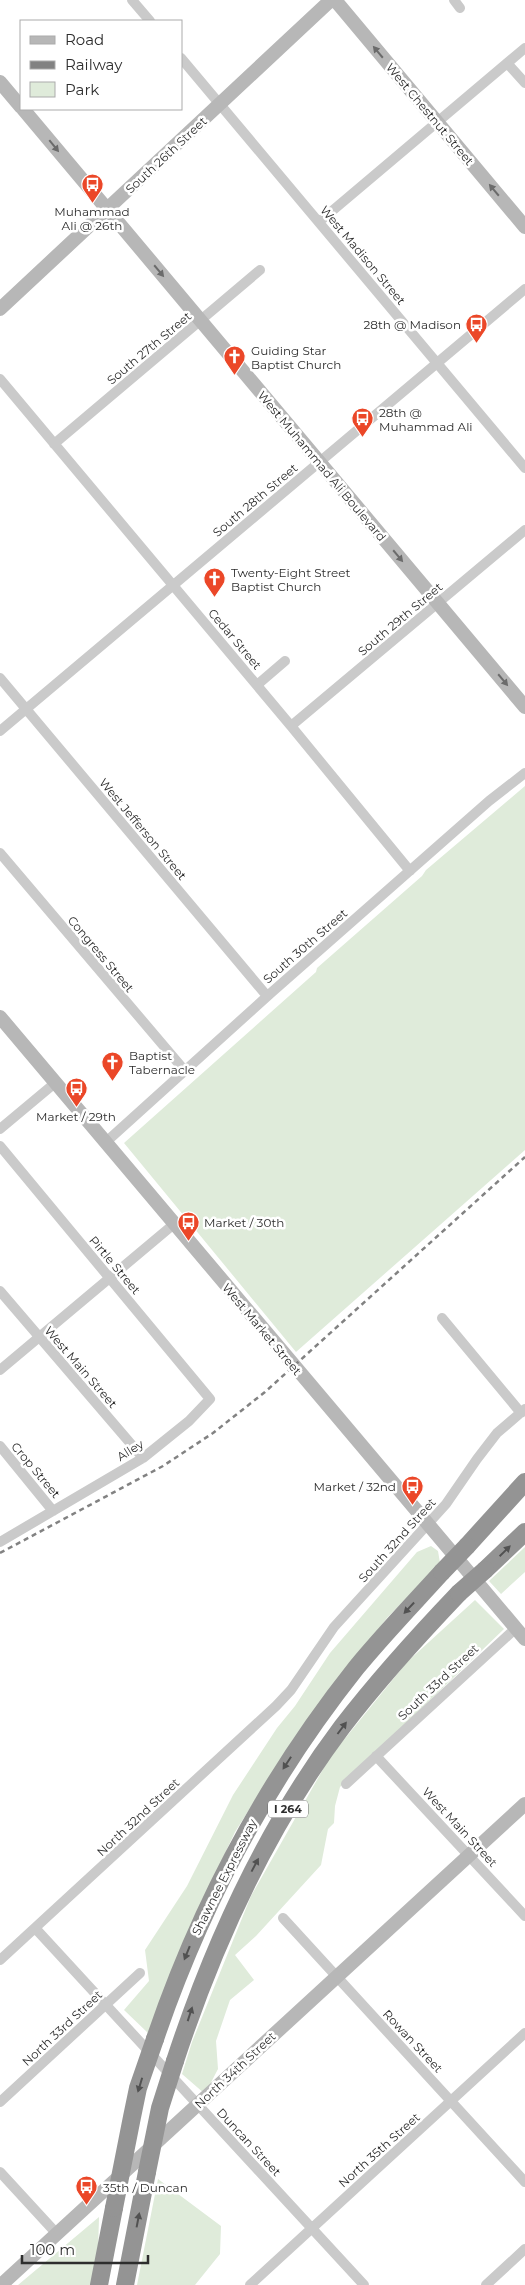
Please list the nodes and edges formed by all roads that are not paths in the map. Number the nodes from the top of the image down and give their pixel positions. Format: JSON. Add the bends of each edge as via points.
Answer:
{"nodes":[{"id":1,"x":132,"y":0,"type":"edge"},
{"id":2,"x":333,"y":0,"type":"edge"},
{"id":3,"x":149,"y":20,"type":"edge"},
{"id":4,"x":525,"y":48,"type":"edge"},
{"id":5,"x":182,"y":59,"type":"edge"},
{"id":6,"x":507,"y":63,"type":"junction"},
{"id":7,"x":0,"y":82,"type":"edge"},
{"id":8,"x":525,"y":83,"type":"edge"},
{"id":9,"x":220,"y":104,"type":"junction"},
{"id":10,"x":20,"y":106,"type":"edge"},
{"id":11,"x":24,"y":110,"type":"edge"},
{"id":12,"x":437,"y":122,"type":"junction"},
{"id":13,"x":108,"y":209,"type":"junction"},
{"id":14,"x":319,"y":222,"type":"junction"},
{"id":15,"x":525,"y":227,"type":"edge"},
{"id":16,"x":260,"y":270,"type":"dead end"},
{"id":17,"x":525,"y":289,"type":"edge"},
{"id":18,"x":0,"y":309,"type":"edge"},
{"id":19,"x":200,"y":321,"type":"junction"},
{"id":20,"x":437,"y":363,"type":"junction"},
{"id":21,"x":0,"y":379,"type":"edge"},
{"id":22,"x":54,"y":444,"type":"junction"},
{"id":23,"x":319,"y":462,"type":"junction"},
{"id":24,"x":525,"y":468,"type":"edge"},
{"id":25,"x":525,"y":530,"type":"edge"},
{"id":26,"x":173,"y":585,"type":"junction"},
{"id":27,"x":438,"y":604,"type":"junction"},
{"id":28,"x":286,"y":661,"type":"dead end"},
{"id":29,"x":0,"y":678,"type":"edge"},
{"id":30,"x":257,"y":685,"type":"junction"},
{"id":31,"x":525,"y":707,"type":"edge"},
{"id":32,"x":26,"y":709,"type":"junction"},
{"id":33,"x":291,"y":726,"type":"junction"},
{"id":34,"x":0,"y":731,"type":"edge"},
{"id":35,"x":525,"y":773,"type":"edge"},
{"id":36,"x":0,"y":853,"type":"edge"},
{"id":37,"x":410,"y":871,"type":"junction"},
{"id":38,"x":267,"y":996,"type":"junction"},
{"id":39,"x":0,"y":1018,"type":"edge"},
{"id":40,"x":185,"y":1071,"type":"junction"},
{"id":41,"x":56,"y":1083,"type":"junction"},
{"id":42,"x":0,"y":1129,"type":"edge"},
{"id":43,"x":106,"y":1142,"type":"junction"},
{"id":44,"x":0,"y":1146,"type":"edge"},
{"id":45,"x":174,"y":1224,"type":"junction"},
{"id":46,"x":110,"y":1278,"type":"junction"},
{"id":47,"x":0,"y":1291,"type":"edge"},
{"id":48,"x":442,"y":1318,"type":"dead end"},
{"id":49,"x":39,"y":1338,"type":"junction"},
{"id":50,"x":0,"y":1370,"type":"edge"},
{"id":51,"x":210,"y":1399,"type":"joint"},
{"id":52,"x":523,"y":1411,"type":"edge"},
{"id":53,"x":0,"y":1446,"type":"edge"},
{"id":54,"x":143,"y":1458,"type":"junction"},
{"id":55,"x":525,"y":1482,"type":"edge"},
{"id":56,"x":525,"y":1495,"type":"edge"},
{"id":57,"x":53,"y":1511,"type":"junction"},
{"id":58,"x":429,"y":1524,"type":"junction"},
{"id":59,"x":525,"y":1532,"type":"edge"},
{"id":60,"x":0,"y":1542,"type":"edge"},
{"id":61,"x":467,"y":1546,"type":"junction"},
{"id":62,"x":516,"y":1628,"type":"junction"},
{"id":63,"x":525,"y":1639,"type":"edge"},
{"id":64,"x":291,"y":1690,"type":"joint"},
{"id":65,"x":376,"y":1756,"type":"junction"},
{"id":66,"x":346,"y":1784,"type":"dead end"},
{"id":67,"x":525,"y":1804,"type":"edge"},
{"id":68,"x":469,"y":1855,"type":"junction"},
{"id":69,"x":525,"y":1916,"type":"edge"},
{"id":70,"x":283,"y":1918,"type":"dead end"},
{"id":71,"x":35,"y":1928,"type":"junction"},
{"id":72,"x":0,"y":1960,"type":"edge"},
{"id":73,"x":140,"y":1973,"type":"dead end"},
{"id":74,"x":336,"y":1976,"type":"junction"},
{"id":75,"x":105,"y":2005,"type":"junction"},
{"id":76,"x":525,"y":2033,"type":"edge"},
{"id":77,"x":451,"y":2101,"type":"junction"},
{"id":78,"x":0,"y":2102,"type":"edge"},
{"id":79,"x":197,"y":2104,"type":"junction"},
{"id":80,"x":0,"y":2172,"type":"edge"},
{"id":81,"x":525,"y":2182,"type":"edge"},
{"id":82,"x":312,"y":2228,"type":"junction"},
{"id":83,"x":56,"y":2234,"type":"junction"},
{"id":84,"x":525,"y":2249,"type":"edge"},
{"id":85,"x":1,"y":2285,"type":"edge"},
{"id":86,"x":99,"y":2285,"type":"edge"},
{"id":87,"x":125,"y":2285,"type":"edge"},
{"id":88,"x":250,"y":2285,"type":"edge"},
{"id":89,"x":364,"y":2285,"type":"edge"},
{"id":90,"x":486,"y":2285,"type":"edge"}],
"edges":[{"from":1,"to":3,"type":"street"},
{"from":2,"to":9,"type":"street","name":"South 26th Street"},
{"from":12,"to":2,"type":"street","name":"West Chestnut Street","one_way":true},
{"from":4,"to":6,"type":"street"},
{"from":5,"to":9,"type":"street","name":"West Madison Street"},
{"from":6,"to":8,"type":"street"},
{"from":6,"to":12,"type":"street"},
{"from":7,"to":10,"type":"street","name":"West Muhammad Ali Boulevard"},
{"from":9,"to":13,"type":"street","name":"South 26th Street"},
{"from":9,"to":14,"type":"street","name":"West Madison Street"},
{"from":11,"to":13,"type":"street","name":"West Muhammad Ali Boulevard","one_way":true},
{"from":12,"to":14,"type":"street"},
{"from":15,"to":12,"type":"street","name":"West Chestnut Street","one_way":true},
{"from":13,"to":18,"type":"street","name":"South 26th Street"},
{"from":13,"to":19,"type":"street","name":"West Muhammad Ali Boulevard","one_way":true},
{"from":14,"to":20,"type":"street","name":"West Madison Street"},
{"from":16,"to":19,"type":"street","name":"South 27th Street"},
{"from":17,"to":20,"type":"street","name":"South 28th Street"},
{"from":19,"to":22,"type":"street","name":"South 27th Street"},
{"from":19,"to":23,"type":"street","name":"West Muhammad Ali Boulevard"},
{"from":20,"to":23,"type":"street","name":"South 28th Street"},
{"from":20,"to":24,"type":"street","name":"West Madison Street"},
{"from":21,"to":22,"type":"street","name":"Cedar Street"},
{"from":22,"to":26,"type":"street","name":"Cedar Street"},
{"from":23,"to":26,"type":"street","name":"South 28th Street"},
{"from":23,"to":27,"type":"street","name":"West Muhammad Ali Boulevard","one_way":true},
{"from":25,"to":27,"type":"street","name":"South 29th Street"},
{"from":26,"to":30,"type":"street","name":"Cedar Street"},
{"from":26,"to":32,"type":"street","name":"South 28th Street"},
{"from":27,"to":31,"type":"street","name":"West Muhammad Ali Boulevard","one_way":true},
{"from":27,"to":33,"type":"street","name":"South 29th Street"},
{"from":28,"to":30,"type":"street"},
{"from":29,"to":32,"type":"street","name":"West Jefferson Street"},
{"from":30,"to":33,"type":"street","name":"Cedar Street"},
{"from":32,"to":34,"type":"street","name":"South 28th Street"},
{"from":32,"to":38,"type":"street","name":"West Jefferson Street"},
{"from":33,"to":37,"type":"street","name":"Cedar Street"},
{"from":35,"to":37,"type":"street","name":"South 30th Street"},
{"from":36,"to":40,"type":"street","name":"Congress Street"},
{"from":37,"to":38,"type":"street","name":"South 30th Street"},
{"from":38,"to":40,"type":"street","name":"South 30th Street"},
{"from":39,"to":41,"type":"street","name":"West Market Street"},
{"from":40,"to":43,"type":"street","name":"South 30th Street"},
{"from":41,"to":42,"type":"street"},
{"from":41,"to":43,"type":"street","name":"West Market Street"},
{"from":43,"to":45,"type":"street","name":"West Market Street"},
{"from":44,"to":46,"type":"street","name":"Pirtle Street"},
{"from":45,"to":46,"type":"street"},
{"from":45,"to":58,"type":"street","name":"West Market Street"},
{"from":46,"to":49,"type":"street"},
{"from":46,"to":51,"type":"street","name":"Pirtle Street"},
{"from":47,"to":49,"type":"street","name":"West Main Street"},
{"from":48,"to":52,"type":"street"},
{"from":49,"to":50,"type":"street"},
{"from":49,"to":54,"type":"street","name":"West Main Street"},
{"from":51,"to":54,"type":"street","name":"Alley","via":[[189,1421]]},
{"from":52,"to":58,"type":"street","name":"South 32nd Street","via":[[497,1433]]},
{"from":53,"to":57,"type":"street","name":"Crop Street"},
{"from":54,"to":57,"type":"street","name":"Alley"},
{"from":55,"to":61,"type":"highway"},
{"from":56,"to":61,"type":"highway","name":"Shawnee Expressway","number":"I 264"},
{"from":57,"to":60,"type":"street","name":"Alley"},
{"from":58,"to":62,"type":"street","name":"West Market Street"},
{"from":58,"to":64,"type":"street","name":"South 32nd Street","via":[[334,1628]]},
{"from":87,"to":59,"type":"highway","name":"Shawnee Expressway","number":"I 264","one_way":true,"bridge":true,"via":[[160,2108],[195,2000],[255,1864],[341,1729],[371,1690],[459,1593]]},
{"from":61,"to":86,"type":"highway","name":"Shawnee Expressway","number":"I 264","one_way":true,"bridge":true,"via":[[357,1667],[322,1712],[277,1778],[216,1888],[155,2039],[134,2107]]},
{"from":62,"to":63,"type":"street","name":"West Market Street"},
{"from":62,"to":65,"type":"street","name":"South 33rd Street"},
{"from":64,"to":71,"type":"street","name":"North 32nd Street"},
{"from":65,"to":66,"type":"street"},
{"from":65,"to":68,"type":"street","name":"West Main Street"},
{"from":67,"to":68,"type":"street","name":"North 34th Street"},
{"from":68,"to":69,"type":"street","name":"West Main Street"},
{"from":68,"to":74,"type":"street","name":"North 34th Street"},
{"from":70,"to":74,"type":"street","name":"Rowan Street"},
{"from":71,"to":72,"type":"street","name":"North 32nd Street"},
{"from":71,"to":75,"type":"street","name":"Duncan Street"},
{"from":73,"to":75,"type":"street","name":"North 33rd Street"},
{"from":74,"to":77,"type":"street","name":"Rowan Street"},
{"from":74,"to":79,"type":"street","name":"North 34th Street"},
{"from":75,"to":78,"type":"street","name":"North 33rd Street"},
{"from":75,"to":79,"type":"street","name":"Duncan Street"},
{"from":76,"to":77,"type":"street","name":"North 35th Street"},
{"from":77,"to":81,"type":"street","name":"Rowan Street"},
{"from":77,"to":82,"type":"street","name":"North 35th Street"},
{"from":79,"to":82,"type":"street","name":"Duncan Street"},
{"from":79,"to":83,"type":"street","name":"North 34th Street"},
{"from":80,"to":83,"type":"street"},
{"from":82,"to":88,"type":"street","name":"North 35th Street"},
{"from":82,"to":89,"type":"street","name":"Duncan Street"},
{"from":83,"to":85,"type":"street","name":"North 34th Street"},
{"from":84,"to":90,"type":"street"}]}
